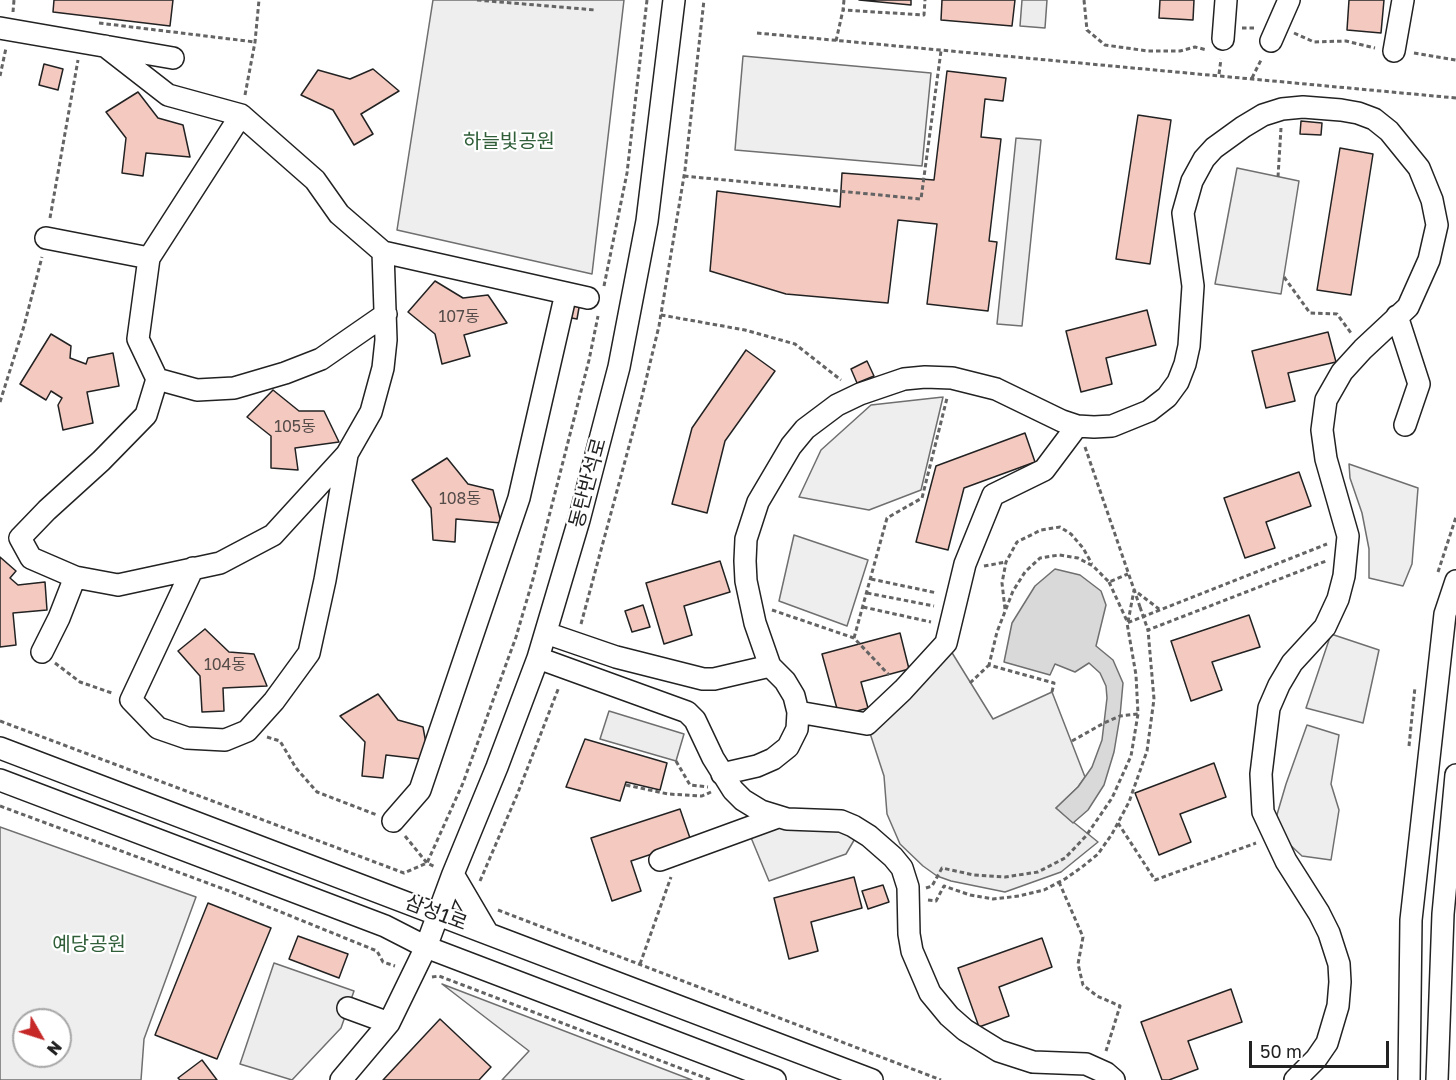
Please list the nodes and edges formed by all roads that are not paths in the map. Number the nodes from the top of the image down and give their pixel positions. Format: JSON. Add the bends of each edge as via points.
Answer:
{"nodes":[{"id":1,"x":674,"y":0,"type":"edge"},
{"id":2,"x":1226,"y":0,"type":"edge"},
{"id":3,"x":1289,"y":0,"type":"edge"},
{"id":4,"x":1403,"y":0,"type":"edge"},
{"id":5,"x":0,"y":28,"type":"edge"},
{"id":6,"x":1275,"y":34,"type":"road end"},
{"id":7,"x":105,"y":46,"type":"junction"},
{"id":8,"x":1222,"y":47,"type":"road end"},
{"id":9,"x":1394,"y":51,"type":"road end"},
{"id":10,"x":173,"y":58,"type":"dead end"},
{"id":11,"x":241,"y":115,"type":"junction"},
{"id":12,"x":46,"y":238,"type":"dead end"},
{"id":13,"x":383,"y":252,"type":"junction"},
{"id":14,"x":149,"y":258,"type":"junction"},
{"id":15,"x":566,"y":293,"type":"junction"},
{"id":16,"x":596,"y":300,"type":"road end"},
{"id":17,"x":386,"y":314,"type":"junction"},
{"id":18,"x":1397,"y":316,"type":"junction"},
{"id":19,"x":157,"y":379,"type":"junction"},
{"id":20,"x":1405,"y":425,"type":"dead end"},
{"id":21,"x":1077,"y":426,"type":"junction"},
{"id":22,"x":347,"y":454,"type":"junction"},
{"id":23,"x":193,"y":568,"type":"junction"},
{"id":24,"x":75,"y":577,"type":"junction"},
{"id":25,"x":1456,"y":581,"type":"edge"},
{"id":26,"x":546,"y":633,"type":"junction"},
{"id":27,"x":42,"y":652,"type":"road end"},
{"id":28,"x":538,"y":658,"type":"junction"},
{"id":29,"x":770,"y":666,"type":"junction"},
{"id":30,"x":798,"y":712,"type":"junction"},
{"id":31,"x":0,"y":748,"type":"edge"},
{"id":32,"x":1456,"y":775,"type":"edge"},
{"id":33,"x":0,"y":780,"type":"edge"},
{"id":34,"x":725,"y":783,"type":"junction"},
{"id":35,"x":778,"y":817,"type":"junction"},
{"id":36,"x":393,"y":821,"type":"road end"},
{"id":37,"x":670,"y":856,"type":"road end"},
{"id":38,"x":453,"y":874,"type":"junction"},
{"id":39,"x":439,"y":914,"type":"junction"},
{"id":40,"x":487,"y":932,"type":"junction"},
{"id":41,"x":426,"y":947,"type":"junction"},
{"id":42,"x":348,"y":1008,"type":"dead end"},
{"id":43,"x":389,"y":1023,"type":"junction"},
{"id":44,"x":1107,"y":1075,"type":"edge"},
{"id":45,"x":341,"y":1080,"type":"edge"},
{"id":46,"x":775,"y":1080,"type":"edge"},
{"id":47,"x":872,"y":1080,"type":"edge"},
{"id":48,"x":1295,"y":1080,"type":"edge"},
{"id":49,"x":1409,"y":1080,"type":"edge"},
{"id":50,"x":1437,"y":1080,"type":"edge"}],
"edges":[{"from":1,"to":26,"type":"street","name":"동탄반석로","via":[[647,221],[619,366]]},
{"from":2,"to":8,"type":"street"},
{"from":3,"to":6,"type":"street"},
{"from":4,"to":9,"type":"street"},
{"from":5,"to":7,"type":"street"},
{"from":7,"to":10,"type":"street"},
{"from":7,"to":11,"type":"street","via":[[168,95]]},
{"from":11,"to":13,"type":"street","via":[[315,180],[339,214]]},
{"from":11,"to":14,"type":"street"},
{"from":12,"to":14,"type":"street"},
{"from":13,"to":15,"type":"street"},
{"from":13,"to":17,"type":"street"},
{"from":14,"to":19,"type":"street","via":[[138,339]]},
{"from":15,"to":16,"type":"street"},
{"from":15,"to":36,"type":"street","via":[[519,498],[420,790]]},
{"from":17,"to":19,"type":"street","via":[[321,359],[234,388],[197,390]]},
{"from":17,"to":22,"type":"street","via":[[383,368],[371,412]]},
{"from":18,"to":20,"type":"street","via":[[1419,384]]},
{"from":18,"to":21,"type":"street","via":[[1408,307],[1429,260],[1437,225],[1419,168],[1374,119],[1358,113],[1302,107],[1263,115],[1224,140],[1204,159],[1192,181],[1183,213],[1192,286],[1190,336],[1178,382],[1167,397],[1131,420],[1103,427]]},
{"from":18,"to":48,"type":"street","via":[[1342,372],[1326,400],[1322,430],[1326,459],[1348,544],[1338,599],[1325,627],[1292,663],[1269,708],[1261,774],[1263,812],[1273,837],[1319,913],[1339,964],[1338,1006],[1327,1043]]},
{"from":19,"to":24,"type":"street","via":[[146,416],[20,538],[31,558]]},
{"from":21,"to":29,"type":"street","via":[[996,389],[952,378],[925,377],[904,379],[860,394],[837,405],[805,429],[759,502],[746,539],[750,603]]},
{"from":21,"to":30,"type":"street","via":[[1044,470],[993,495],[965,564],[946,644],[903,690],[867,724]]},
{"from":22,"to":23,"type":"street","via":[[273,535],[220,563]]},
{"from":22,"to":23,"type":"street","via":[[309,653],[247,731],[225,740],[186,738],[158,728],[131,700]]},
{"from":23,"to":24,"type":"street","via":[[118,585]]},
{"from":24,"to":27,"type":"street"},
{"from":25,"to":49,"type":"street","via":[[1445,614],[1411,920]]},
{"from":26,"to":28,"type":"street","name":"동탄반석로"},
{"from":26,"to":29,"type":"street","via":[[616,657],[703,679]]},
{"from":28,"to":34,"type":"street","via":[[687,712],[695,720]]},
{"from":28,"to":38,"type":"street","name":"동탄반석로"},
{"from":29,"to":30,"type":"street","via":[[785,681]]},
{"from":30,"to":34,"type":"street","via":[[797,729],[788,747]]},
{"from":31,"to":39,"type":"street","name":"삼성1로"},
{"from":32,"to":50,"type":"street","via":[[1443,914]]},
{"from":33,"to":41,"type":"street","name":"삼성1로","via":[[385,926]]},
{"from":34,"to":35,"type":"street","via":[[751,806]]},
{"from":35,"to":37,"type":"street"},
{"from":35,"to":44,"type":"street","via":[[841,821],[860,830],[893,857],[902,868],[908,887],[912,951],[930,993],[965,1030],[999,1052],[1033,1062],[1086,1064]]},
{"from":38,"to":39,"type":"street","name":"동탄반석로"},
{"from":38,"to":40,"type":"street"},
{"from":39,"to":40,"type":"street","name":"삼성1로"},
{"from":39,"to":41,"type":"street","name":"동탄반석로"},
{"from":40,"to":47,"type":"street","name":"삼성1로"},
{"from":41,"to":43,"type":"street","name":"동탄반석로"},
{"from":41,"to":46,"type":"street","name":"삼성1로"},
{"from":42,"to":43,"type":"street"},
{"from":43,"to":45,"type":"street","name":"동탄반석로"}]}
